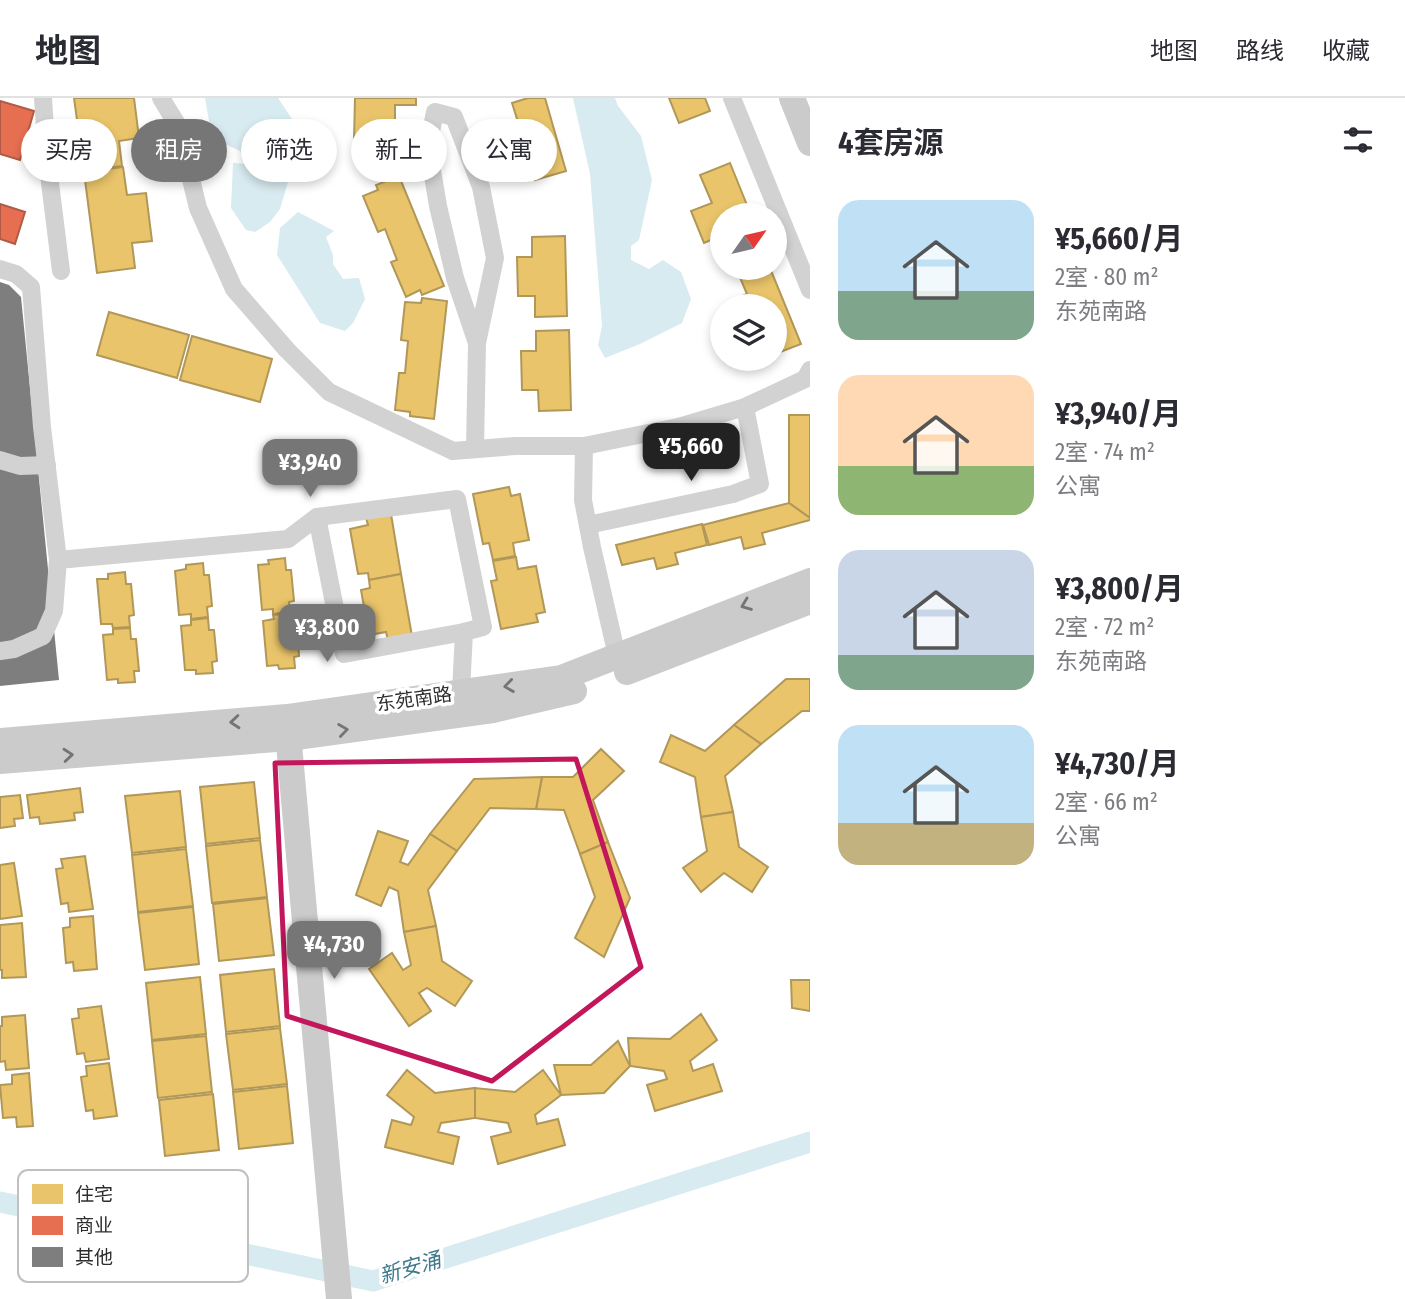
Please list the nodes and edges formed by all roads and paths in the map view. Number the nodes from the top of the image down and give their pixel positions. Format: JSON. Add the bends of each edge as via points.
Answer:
{"nodes":[{"id":1,"x":43,"y":98,"type":"edge"},
{"id":2,"x":161,"y":98,"type":"edge"},
{"id":3,"x":732,"y":98,"type":"edge"},
{"id":4,"x":792,"y":98,"type":"edge"},
{"id":5,"x":810,"y":144,"type":"edge"},
{"id":6,"x":0,"y":269,"type":"edge"},
{"id":7,"x":61,"y":271,"type":"dead end"},
{"id":8,"x":810,"y":290,"type":"edge"},
{"id":9,"x":477,"y":343,"type":"junction"},
{"id":10,"x":810,"y":370,"type":"edge"},
{"id":11,"x":745,"y":407,"type":"junction"},
{"id":12,"x":584,"y":446,"type":"junction"},
{"id":13,"x":475,"y":449,"type":"junction"},
{"id":14,"x":0,"y":460,"type":"edge"},
{"id":15,"x":47,"y":465,"type":"junction"},
{"id":16,"x":317,"y":517,"type":"junction"},
{"id":17,"x":588,"y":525,"type":"junction"},
{"id":18,"x":58,"y":560,"type":"junction"},
{"id":19,"x":810,"y":581,"type":"edge"},
{"id":20,"x":810,"y":601,"type":"edge"},
{"id":21,"x":464,"y":632,"type":"junction"},
{"id":22,"x":0,"y":651,"type":"edge"},
{"id":23,"x":617,"y":656,"type":"junction"},
{"id":24,"x":461,"y":692,"type":"junction"},
{"id":25,"x":288,"y":728,"type":"junction"},
{"id":26,"x":0,"y":741,"type":"edge"},
{"id":27,"x":0,"y":761,"type":"edge"},
{"id":28,"x":338,"y":1290,"type":"edge"}],
"edges":[{"from":1,"to":7,"type":"street"},
{"from":2,"to":13,"type":"street","via":[[177,126],[198,208],[234,289],[287,350],[329,392],[453,451]]},
{"from":3,"to":8,"type":"street"},
{"from":4,"to":5,"type":"street"},
{"from":6,"to":15,"type":"street","via":[[16,274],[31,287]]},
{"from":9,"to":9,"type":"street","via":[[495,258],[481,187],[454,117],[435,112],[428,146],[438,206]]},
{"from":9,"to":13,"type":"street"},
{"from":10,"to":11,"type":"street","via":[[805,379]]},
{"from":11,"to":12,"type":"street","via":[[678,427]]},
{"from":11,"to":17,"type":"street","via":[[760,484]]},
{"from":12,"to":13,"type":"street"},
{"from":12,"to":17,"type":"street","via":[[583,500]]},
{"from":14,"to":15,"type":"street","via":[[20,466]]},
{"from":15,"to":18,"type":"street"},
{"from":16,"to":18,"type":"street","via":[[288,540]]},
{"from":16,"to":21,"type":"street","via":[[344,654]]},
{"from":16,"to":21,"type":"street","via":[[457,499],[483,627]]},
{"from":17,"to":23,"type":"street"},
{"from":18,"to":22,"type":"street","via":[[54,611],[43,636]]},
{"from":19,"to":23,"type":"street","name":"东苑南路","one_way":true},
{"from":25,"to":20,"type":"street","name":"东苑南路","one_way":true,"via":[[493,710],[566,694]]},
{"from":21,"to":24,"type":"street"},
{"from":23,"to":24,"type":"street","name":"东苑南路","one_way":true,"via":[[561,678]]},
{"from":24,"to":25,"type":"street","name":"东苑南路"},
{"from":25,"to":26,"type":"street","name":"东苑南路","one_way":true},
{"from":27,"to":25,"type":"street","name":"东苑南路","one_way":true},
{"from":25,"to":28,"type":"street"}]}
